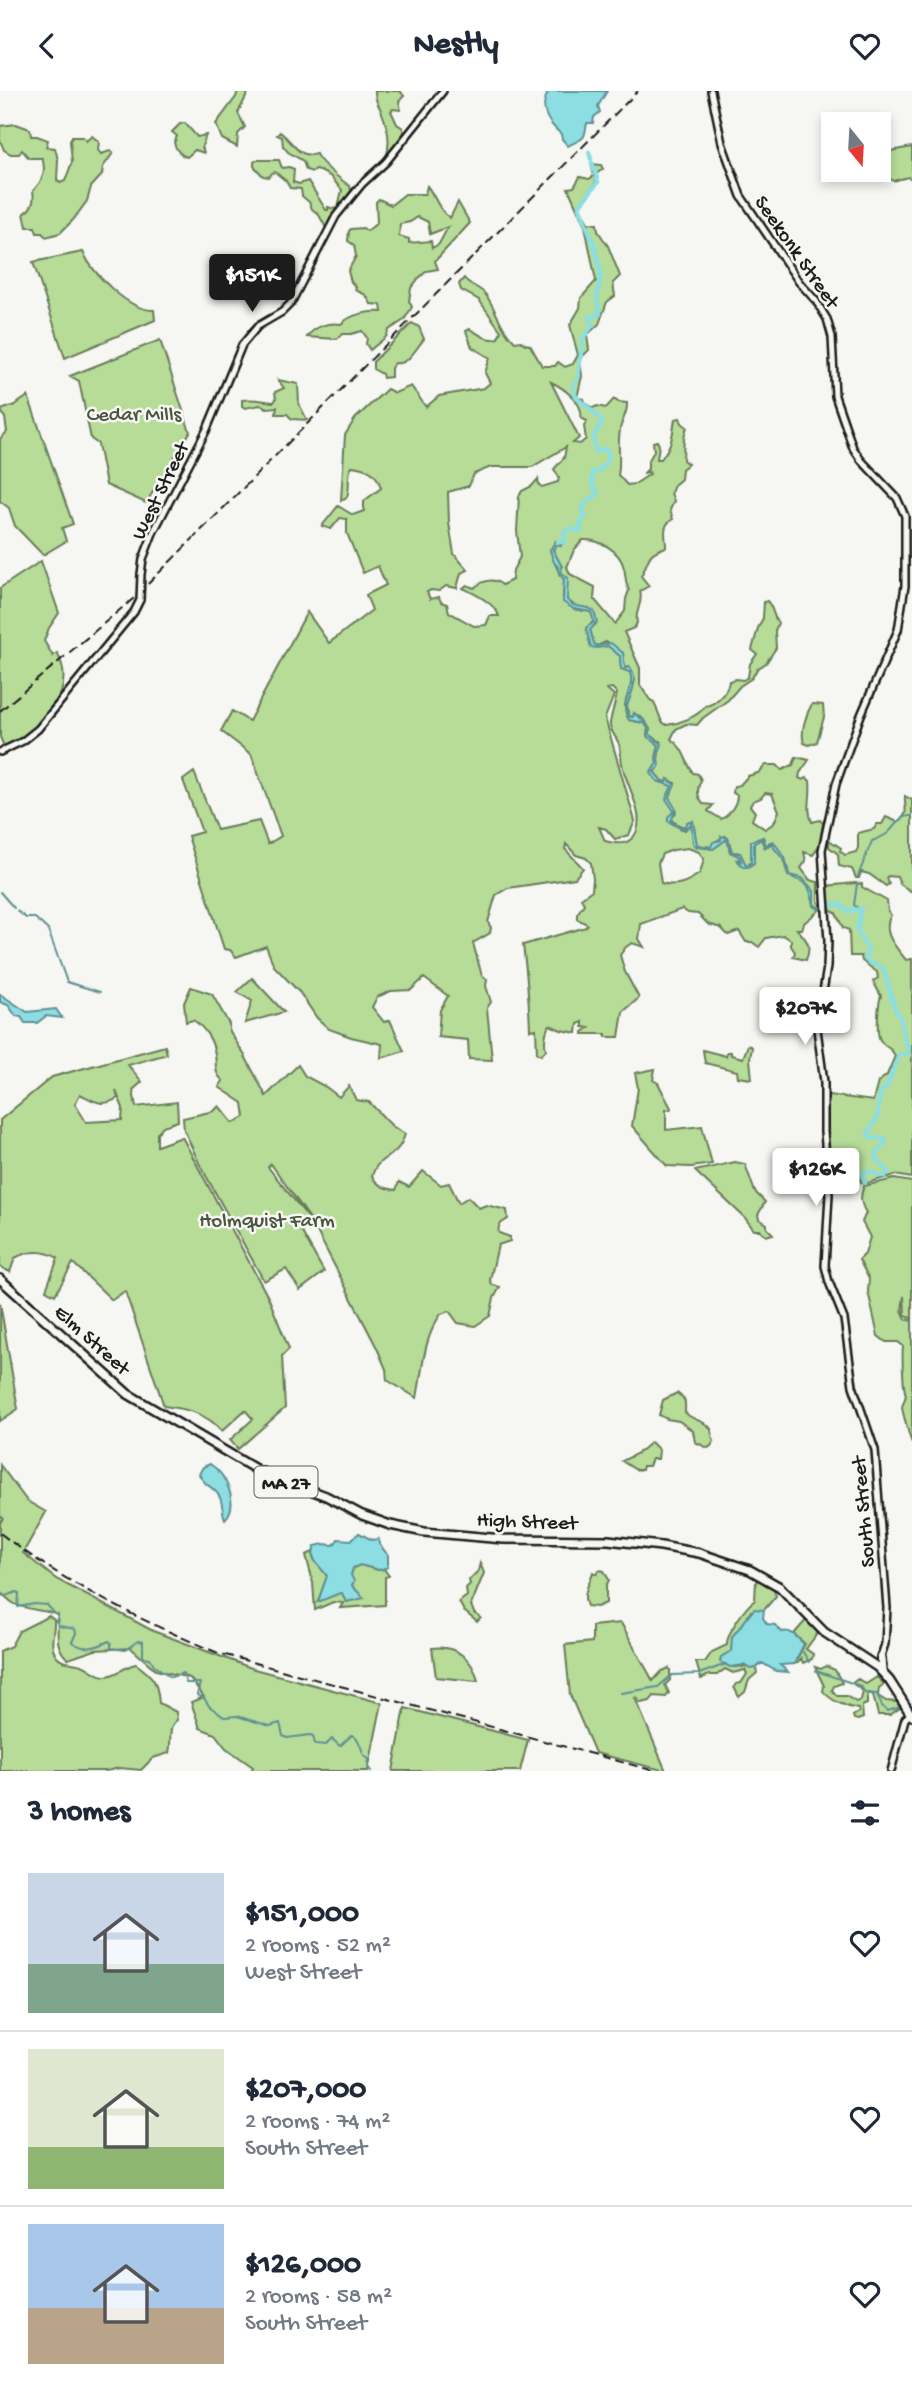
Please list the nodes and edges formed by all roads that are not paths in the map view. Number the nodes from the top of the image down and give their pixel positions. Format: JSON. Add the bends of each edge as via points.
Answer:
{"nodes":[{"id":1,"x":443,"y":91,"type":"edge"},
{"id":2,"x":711,"y":91,"type":"edge"},
{"id":3,"x":0,"y":752,"type":"edge"},
{"id":4,"x":822,"y":859,"type":"joint"},
{"id":5,"x":0,"y":1279,"type":"edge"},
{"id":6,"x":168,"y":1417,"type":"joint"},
{"id":7,"x":881,"y":1658,"type":"junction"},
{"id":8,"x":875,"y":1665,"type":"junction"},
{"id":9,"x":884,"y":1675,"type":"junction"},
{"id":10,"x":899,"y":1697,"type":"junction"},
{"id":11,"x":911,"y":1715,"type":"edge"},
{"id":12,"x":891,"y":1771,"type":"edge"}],
"edges":[{"from":1,"to":3,"type":"main road","name":"West Street","bridge":true,"via":[[336,216],[291,303],[258,326],[242,346],[218,407],[153,533],[143,559],[140,600],[134,612],[38,729]]},
{"from":2,"to":4,"type":"main road","name":"Seekonk Street","via":[[722,143],[741,196],[827,319],[835,396],[853,448],[897,498],[905,516],[905,586],[898,631],[836,785]]},
{"from":4,"to":7,"type":"main road","name":"South Street","via":[[827,961],[817,1029],[829,1195],[825,1266],[844,1319],[853,1386],[875,1450],[887,1608]]},
{"from":5,"to":6,"type":"main road","name":"Elm Street","number":"MA 27","via":[[128,1394]]},
{"from":6,"to":8,"type":"main road","name":"High Street","number":"MA 27","via":[[267,1475],[405,1529],[503,1539],[608,1540],[699,1553],[750,1570],[780,1587],[821,1629]]},
{"from":7,"to":8,"type":"main road"},
{"from":7,"to":9,"type":"main road"},
{"from":8,"to":9,"type":"main road","number":"MA 27"},
{"from":8,"to":10,"type":"main road","number":"MA 27"},
{"from":9,"to":10,"type":"main road","number":"MA 27"},
{"from":10,"to":11,"type":"main road","number":"MA 27"},
{"from":11,"to":12,"type":"main road","via":[[905,1719]]}]}
